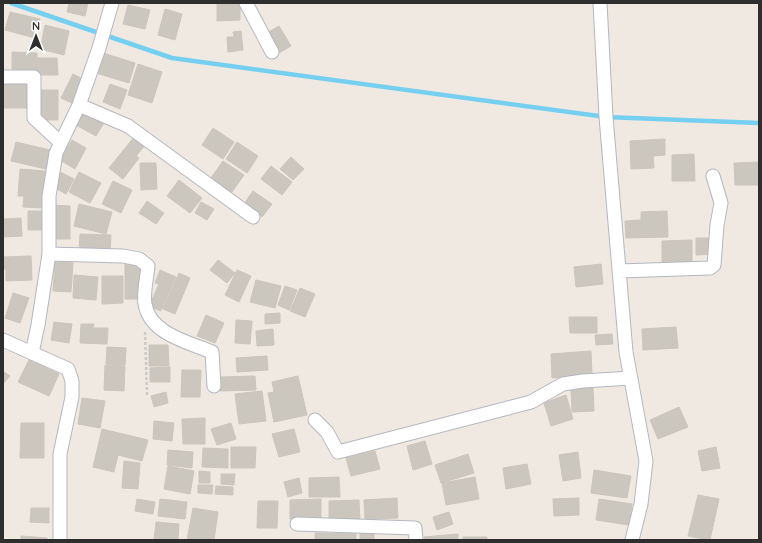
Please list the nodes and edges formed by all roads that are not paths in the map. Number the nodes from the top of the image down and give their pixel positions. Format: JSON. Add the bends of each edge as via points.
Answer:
{"nodes":[{"id":1,"x":112,"y":3,"type":"edge"},
{"id":2,"x":246,"y":3,"type":"edge"},
{"id":3,"x":600,"y":3,"type":"edge"},
{"id":4,"x":272,"y":52,"type":"dead end"},
{"id":5,"x":3,"y":77,"type":"edge"},
{"id":6,"x":79,"y":105,"type":"junction"},
{"id":7,"x":61,"y":144,"type":"junction"},
{"id":8,"x":713,"y":176,"type":"dead end"},
{"id":9,"x":253,"y":217,"type":"dead end"},
{"id":10,"x":48,"y":254,"type":"junction"},
{"id":11,"x":619,"y":271,"type":"junction"},
{"id":12,"x":3,"y":340,"type":"edge"},
{"id":13,"x":32,"y":353,"type":"junction"},
{"id":14,"x":631,"y":378,"type":"junction"},
{"id":15,"x":214,"y":386,"type":"dead end"},
{"id":16,"x":315,"y":420,"type":"dead end"},
{"id":17,"x":297,"y":524,"type":"dead end"},
{"id":18,"x":60,"y":540,"type":"edge"},
{"id":19,"x":416,"y":540,"type":"edge"},
{"id":20,"x":632,"y":540,"type":"edge"}],
"edges":[{"from":1,"to":6,"type":"street"},
{"from":2,"to":4,"type":"street"},
{"from":3,"to":11,"type":"street","via":[[606,117]]},
{"from":5,"to":7,"type":"street","via":[[34,77],[34,118]]},
{"from":6,"to":7,"type":"street"},
{"from":6,"to":9,"type":"street","via":[[128,126]]},
{"from":7,"to":10,"type":"street","via":[[56,153],[49,196]]},
{"from":8,"to":11,"type":"street","via":[[721,203],[714,265],[710,268]]},
{"from":10,"to":13,"type":"street"},
{"from":10,"to":15,"type":"street","via":[[123,256],[139,259],[148,266],[145,303],[150,319],[166,333],[212,352]]},
{"from":11,"to":14,"type":"street","via":[[626,352]]},
{"from":12,"to":13,"type":"street"},
{"from":13,"to":18,"type":"street","via":[[68,369],[72,381],[72,396],[60,454]]},
{"from":14,"to":16,"type":"street","via":[[563,384],[531,402],[338,452],[327,432]]},
{"from":14,"to":20,"type":"street","via":[[646,461],[641,504]]},
{"from":17,"to":19,"type":"street","via":[[415,528]]}]}
